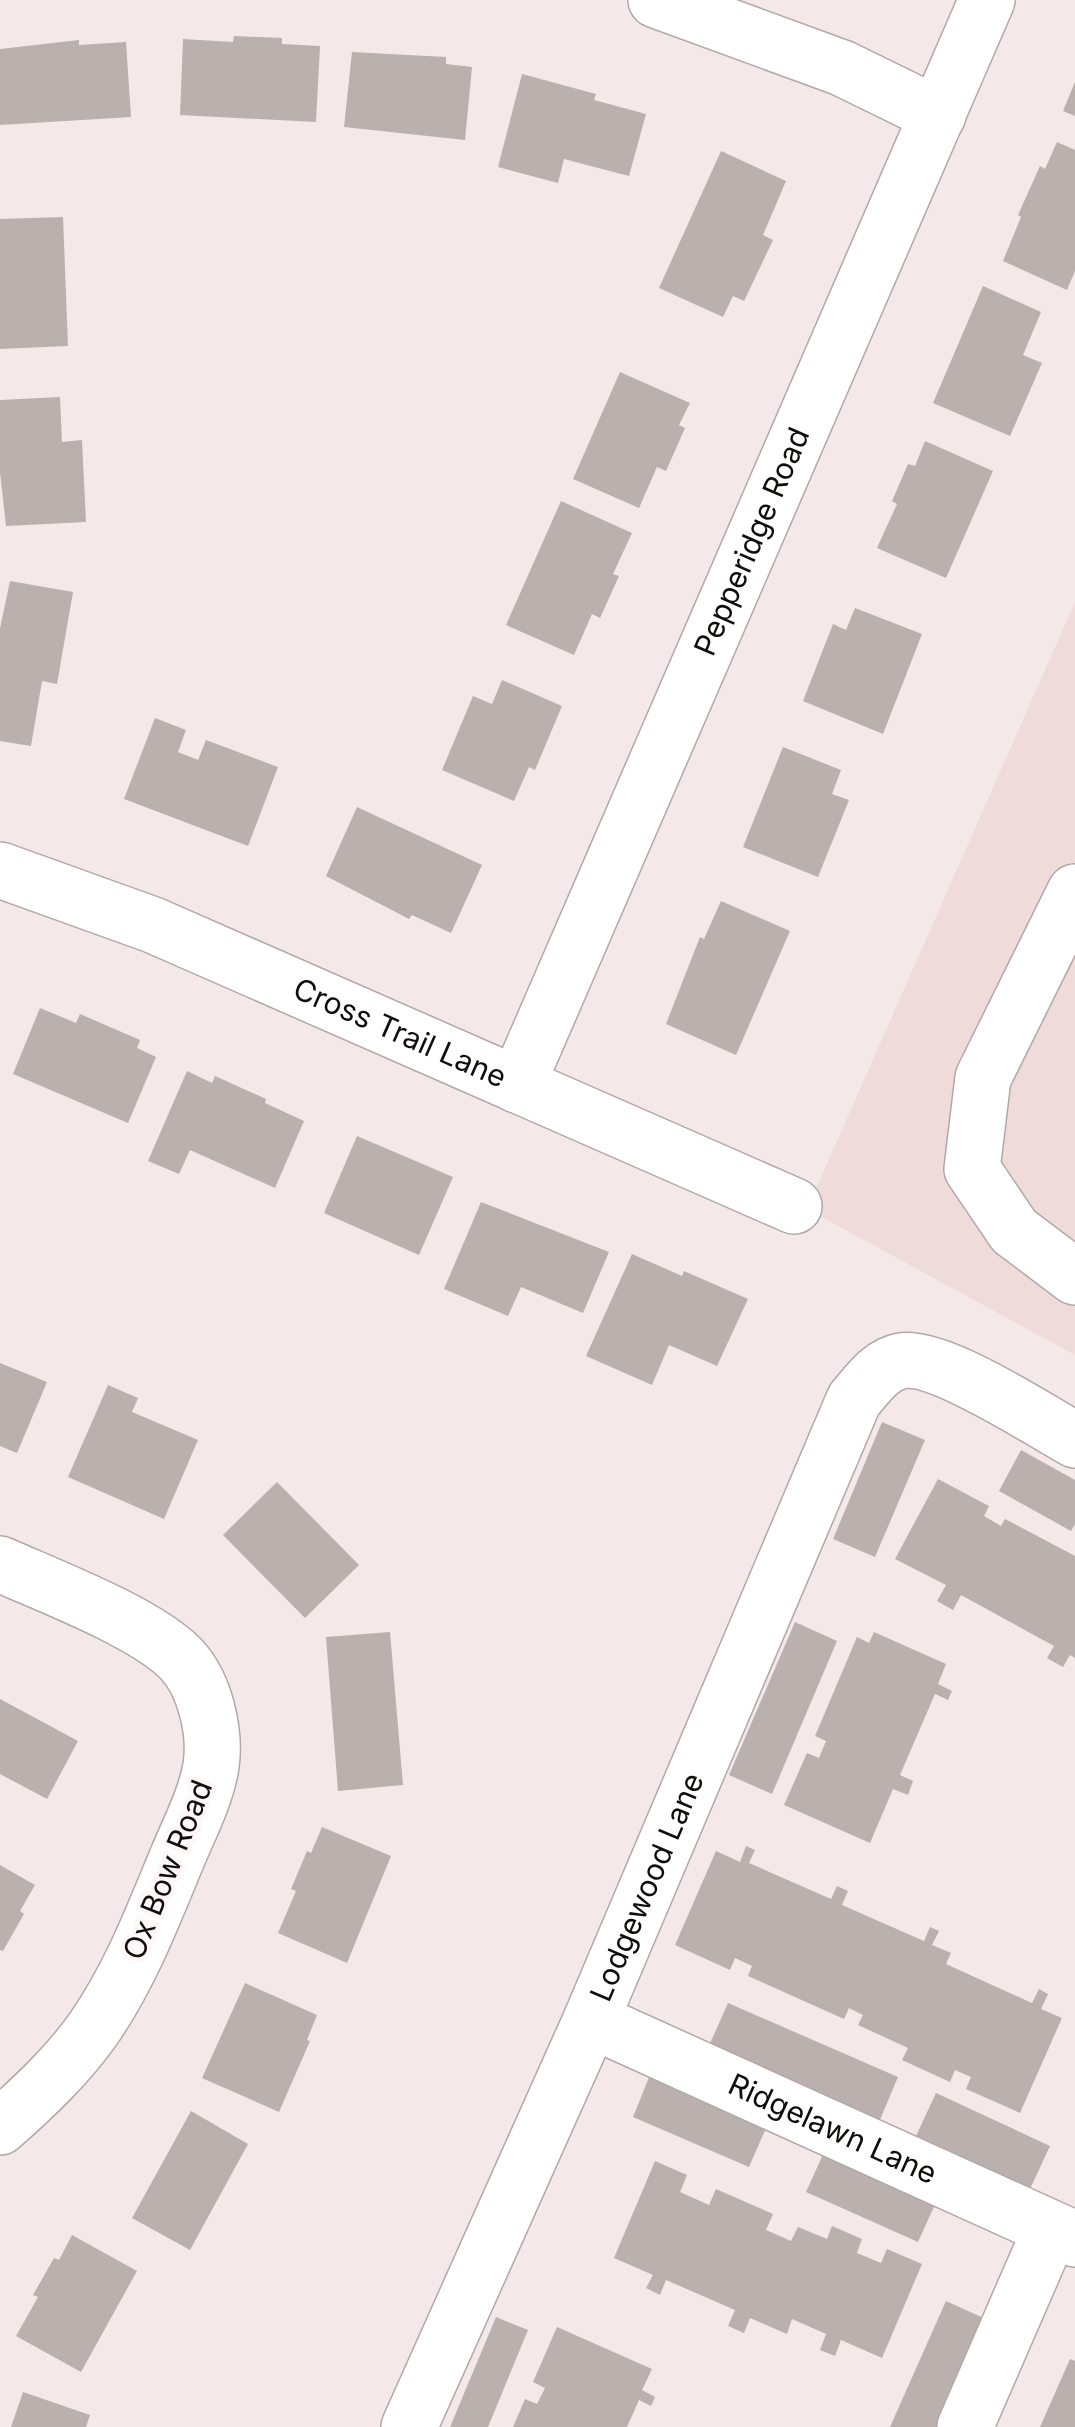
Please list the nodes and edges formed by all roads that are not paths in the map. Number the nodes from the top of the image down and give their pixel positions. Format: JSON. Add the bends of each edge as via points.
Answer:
{"nodes":[{"id":1,"x":656,"y":0,"type":"edge"},
{"id":2,"x":988,"y":0,"type":"edge"},
{"id":3,"x":938,"y":115,"type":"junction"},
{"id":4,"x":0,"y":870,"type":"edge"},
{"id":5,"x":1075,"y":892,"type":"edge"},
{"id":6,"x":517,"y":1085,"type":"junction"},
{"id":7,"x":794,"y":1206,"type":"dead end"},
{"id":8,"x":1075,"y":1276,"type":"edge"},
{"id":9,"x":1075,"y":1440,"type":"edge"},
{"id":10,"x":0,"y":1564,"type":"edge"},
{"id":11,"x":591,"y":2020,"type":"junction"},
{"id":12,"x":0,"y":2127,"type":"edge"},
{"id":13,"x":1063,"y":2234,"type":"edge"},
{"id":14,"x":409,"y":2427,"type":"edge"},
{"id":15,"x":965,"y":2427,"type":"edge"}],
"edges":[{"from":1,"to":3,"type":"street","via":[[842,68]]},
{"from":2,"to":3,"type":"street","name":"Pepperidge Road"},
{"from":3,"to":6,"type":"street","name":"Pepperidge Road"},
{"from":4,"to":6,"type":"street","name":"Cross Trail Lane","via":[[153,924]]},
{"from":5,"to":8,"type":"street","via":[[982,1078],[972,1169],[1014,1231]]},
{"from":6,"to":7,"type":"street","name":"Cross Trail Lane"},
{"from":9,"to":11,"type":"street","name":"Lodgewood Lane","via":[[932,1364],[901,1361],[876,1374],[854,1400]]},
{"from":10,"to":12,"type":"street","name":"Ox Bow Road","via":[[150,1635],[182,1660],[201,1690],[211,1765],[138,1953],[94,2028]]},
{"from":11,"to":13,"type":"street","name":"Ridgelawn Lane"},
{"from":11,"to":14,"type":"street","name":"Lodgewood Lane"},
{"from":13,"to":15,"type":"street"}]}
